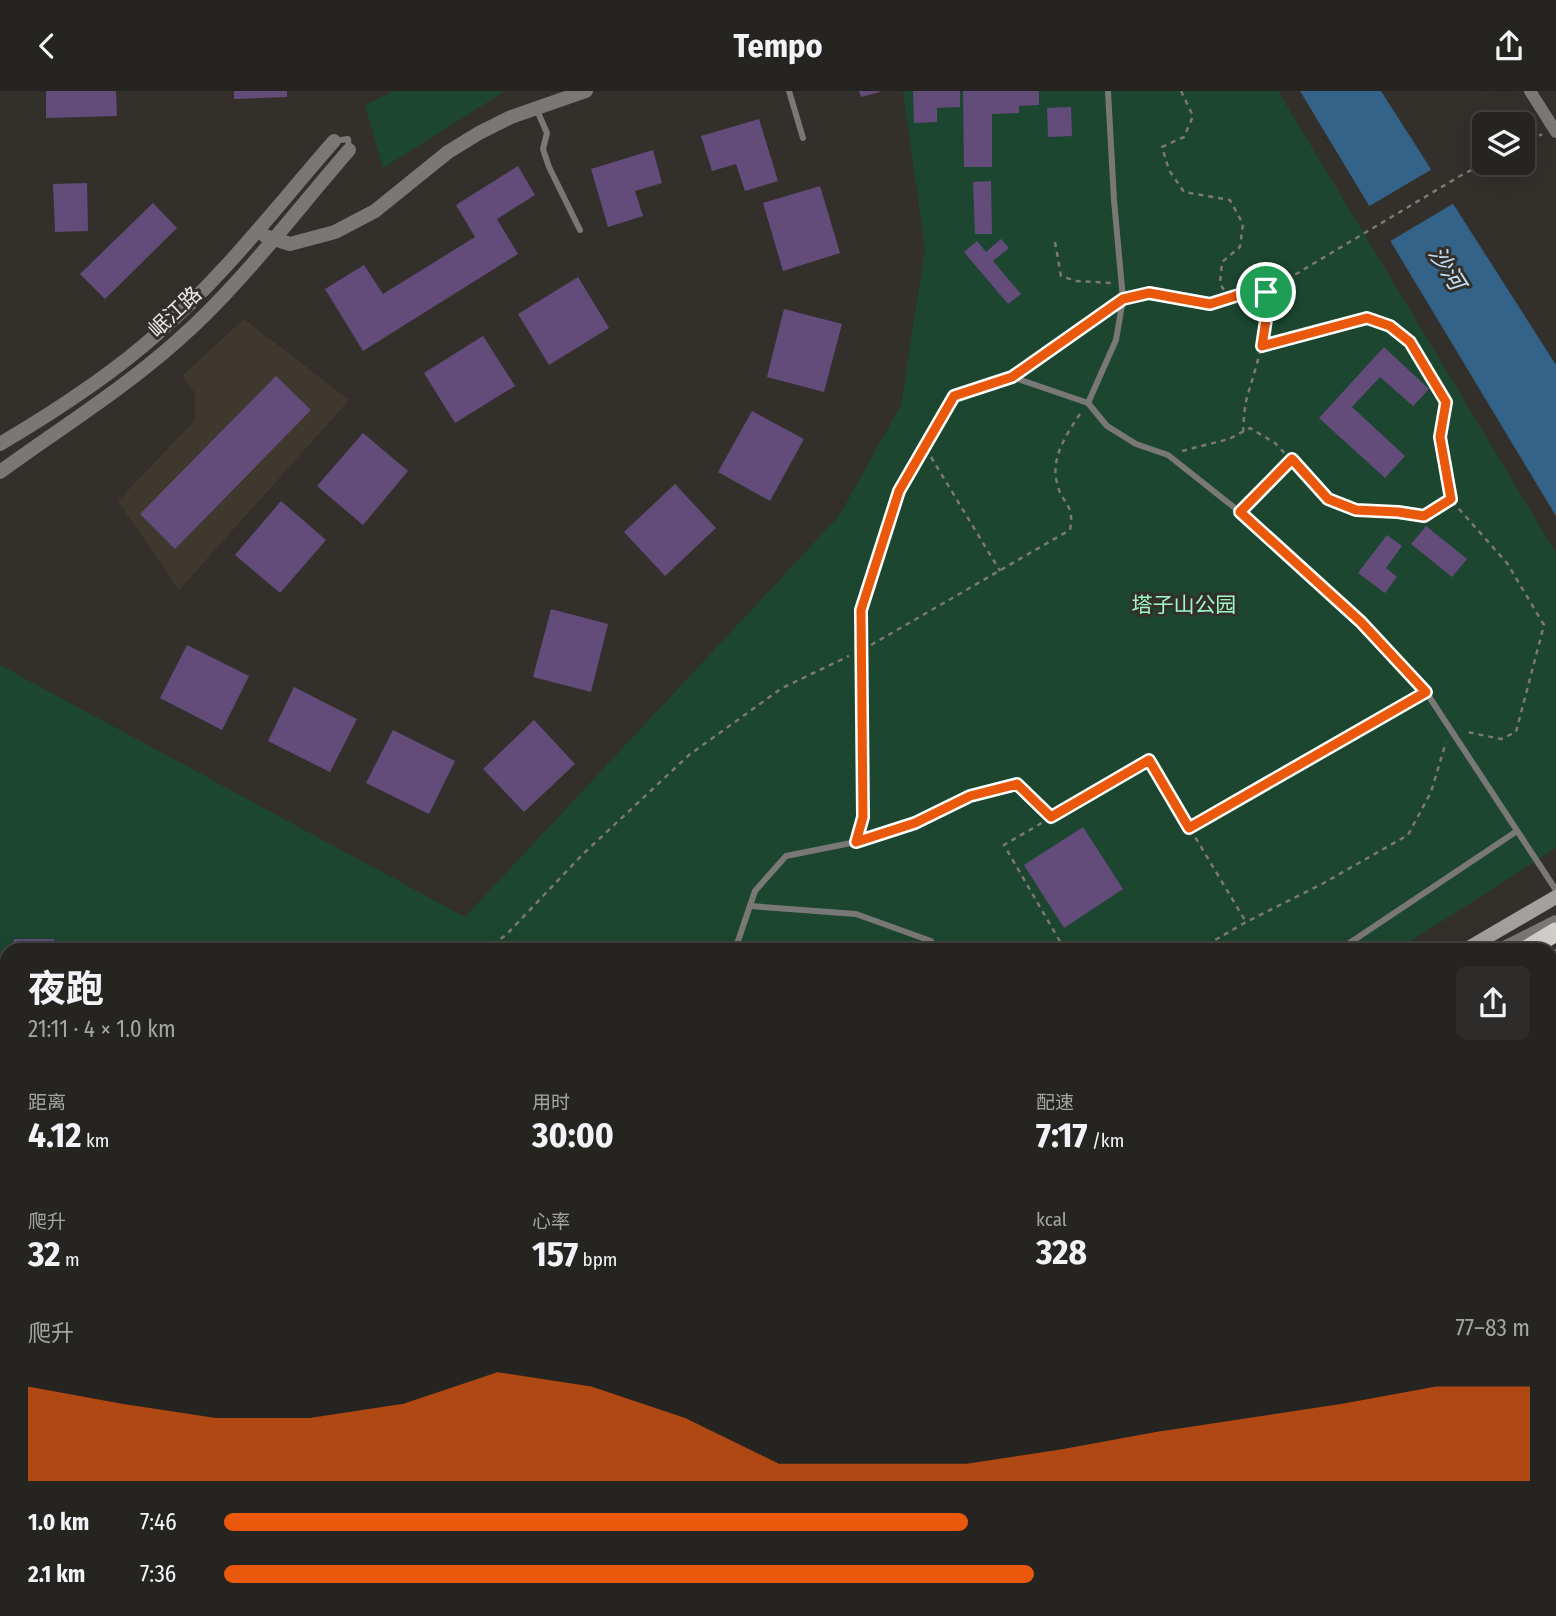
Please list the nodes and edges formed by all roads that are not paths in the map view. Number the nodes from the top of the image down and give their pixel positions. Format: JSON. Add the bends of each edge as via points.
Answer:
{"nodes":[{"id":1,"x":586,"y":91,"type":"edge"},
{"id":2,"x":789,"y":91,"type":"edge"},
{"id":3,"x":1108,"y":91,"type":"edge"},
{"id":4,"x":1530,"y":91,"type":"edge"},
{"id":5,"x":536,"y":108,"type":"junction"},
{"id":6,"x":1555,"y":127,"type":"edge"},
{"id":7,"x":803,"y":138,"type":"dead end"},
{"id":8,"x":334,"y":141,"type":"joint"},
{"id":9,"x":349,"y":150,"type":"joint"},
{"id":10,"x":580,"y":230,"type":"dead end"},
{"id":11,"x":254,"y":233,"type":"junction"},
{"id":12,"x":272,"y":239,"type":"junction"},
{"id":13,"x":1123,"y":299,"type":"junction"},
{"id":14,"x":1012,"y":377,"type":"junction"},
{"id":15,"x":1088,"y":403,"type":"junction"},
{"id":16,"x":0,"y":444,"type":"edge"},
{"id":17,"x":0,"y":472,"type":"edge"},
{"id":18,"x":1017,"y":784,"type":"road end"},
{"id":19,"x":1517,"y":831,"type":"junction"},
{"id":20,"x":856,"y":842,"type":"junction"},
{"id":21,"x":1556,"y":890,"type":"edge"},
{"id":22,"x":1556,"y":897,"type":"edge"},
{"id":23,"x":750,"y":906,"type":"junction"},
{"id":24,"x":1556,"y":922,"type":"edge"},
{"id":25,"x":1556,"y":932,"type":"edge"},
{"id":26,"x":737,"y":943,"type":"edge"},
{"id":27,"x":932,"y":943,"type":"edge"},
{"id":28,"x":1349,"y":943,"type":"edge"},
{"id":29,"x":1477,"y":943,"type":"edge"},
{"id":30,"x":1514,"y":943,"type":"edge"},
{"id":31,"x":1538,"y":943,"type":"edge"}],
"edges":[{"from":1,"to":5,"type":"street"},
{"from":2,"to":7,"type":"lane"},
{"from":3,"to":13,"type":"lane"},
{"from":4,"to":6,"type":"street"},
{"from":5,"to":10,"type":"lane","via":[[547,133],[543,149],[549,167]]},
{"from":5,"to":12,"type":"street","via":[[448,152],[364,219],[289,244]]},
{"from":8,"to":9,"type":"lane","via":[[348,139]]},
{"from":8,"to":11,"type":"street","name":"岷江路"},
{"from":9,"to":12,"type":"street","name":"岷江路"},
{"from":11,"to":12,"type":"street"},
{"from":11,"to":16,"type":"street","name":"岷江路","via":[[156,335],[80,394]]},
{"from":12,"to":17,"type":"street","name":"岷江路","via":[[176,342]]},
{"from":13,"to":14,"type":"lane"},
{"from":13,"to":15,"type":"lane","via":[[1116,340]]},
{"from":14,"to":15,"type":"lane"},
{"from":14,"to":20,"type":"lane","via":[[954,396],[899,491],[861,610],[863,817]]},
{"from":15,"to":19,"type":"lane","via":[[1107,426],[1136,444],[1168,454],[1240,512],[1361,622],[1426,692]]},
{"from":18,"to":20,"type":"lane","via":[[970,796],[915,823]]},
{"from":19,"to":21,"type":"lane"},
{"from":19,"to":28,"type":"lane"},
{"from":20,"to":23,"type":"lane","via":[[786,856],[755,891]]},
{"from":22,"to":29,"type":"main road"},
{"from":23,"to":26,"type":"lane"},
{"from":23,"to":27,"type":"lane","via":[[856,914]]},
{"from":24,"to":30,"type":"street"},
{"from":25,"to":31,"type":"highway"}]}
